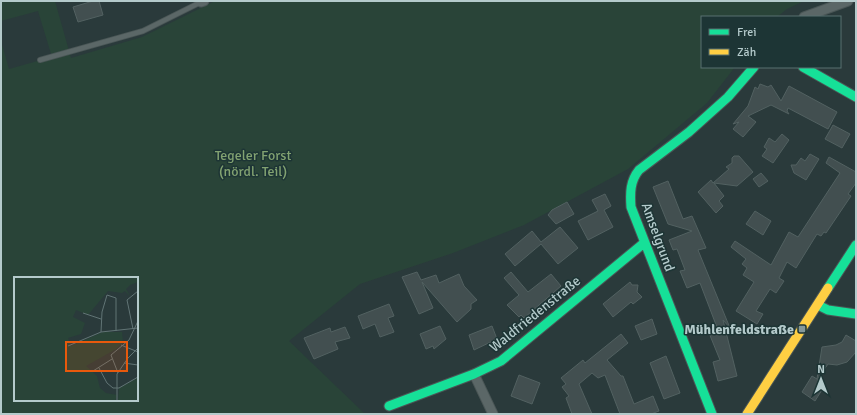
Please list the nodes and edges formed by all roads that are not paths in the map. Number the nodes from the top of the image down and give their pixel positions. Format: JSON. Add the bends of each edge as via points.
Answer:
{"nodes":[{"id":1,"x":848,"y":1,"type":"edge"},
{"id":2,"x":202,"y":2,"type":"edge"},
{"id":3,"x":807,"y":16,"type":"edge"},
{"id":4,"x":40,"y":60,"type":"dead end"},
{"id":5,"x":753,"y":68,"type":"edge"},
{"id":6,"x":805,"y":68,"type":"edge"},
{"id":7,"x":856,"y":97,"type":"edge"},
{"id":8,"x":644,"y":243,"type":"junction"},
{"id":9,"x":856,"y":246,"type":"edge"},
{"id":10,"x":818,"y":305,"type":"junction"},
{"id":11,"x":856,"y":314,"type":"edge"},
{"id":12,"x":474,"y":374,"type":"junction"},
{"id":13,"x":388,"y":406,"type":"dead end"},
{"id":14,"x":493,"y":414,"type":"edge"},
{"id":15,"x":712,"y":414,"type":"edge"},
{"id":16,"x":747,"y":414,"type":"edge"}],
"edges":[{"from":1,"to":3,"type":"street"},
{"from":2,"to":4,"type":"lane","via":[[143,31]]},
{"from":5,"to":8,"type":"street","name":"Amselgrund","via":[[728,97],[634,176],[630,192],[631,207]]},
{"from":6,"to":7,"type":"street"},
{"from":8,"to":12,"type":"street","name":"Waldfriedenstraße","via":[[501,361]]},
{"from":8,"to":15,"type":"street","name":"Amselgrund"},
{"from":9,"to":10,"type":"street"},
{"from":10,"to":11,"type":"street","via":[[828,310]]},
{"from":10,"to":16,"type":"street"},
{"from":12,"to":13,"type":"street","name":"Waldfriedenstraße"},
{"from":12,"to":14,"type":"street"}]}
